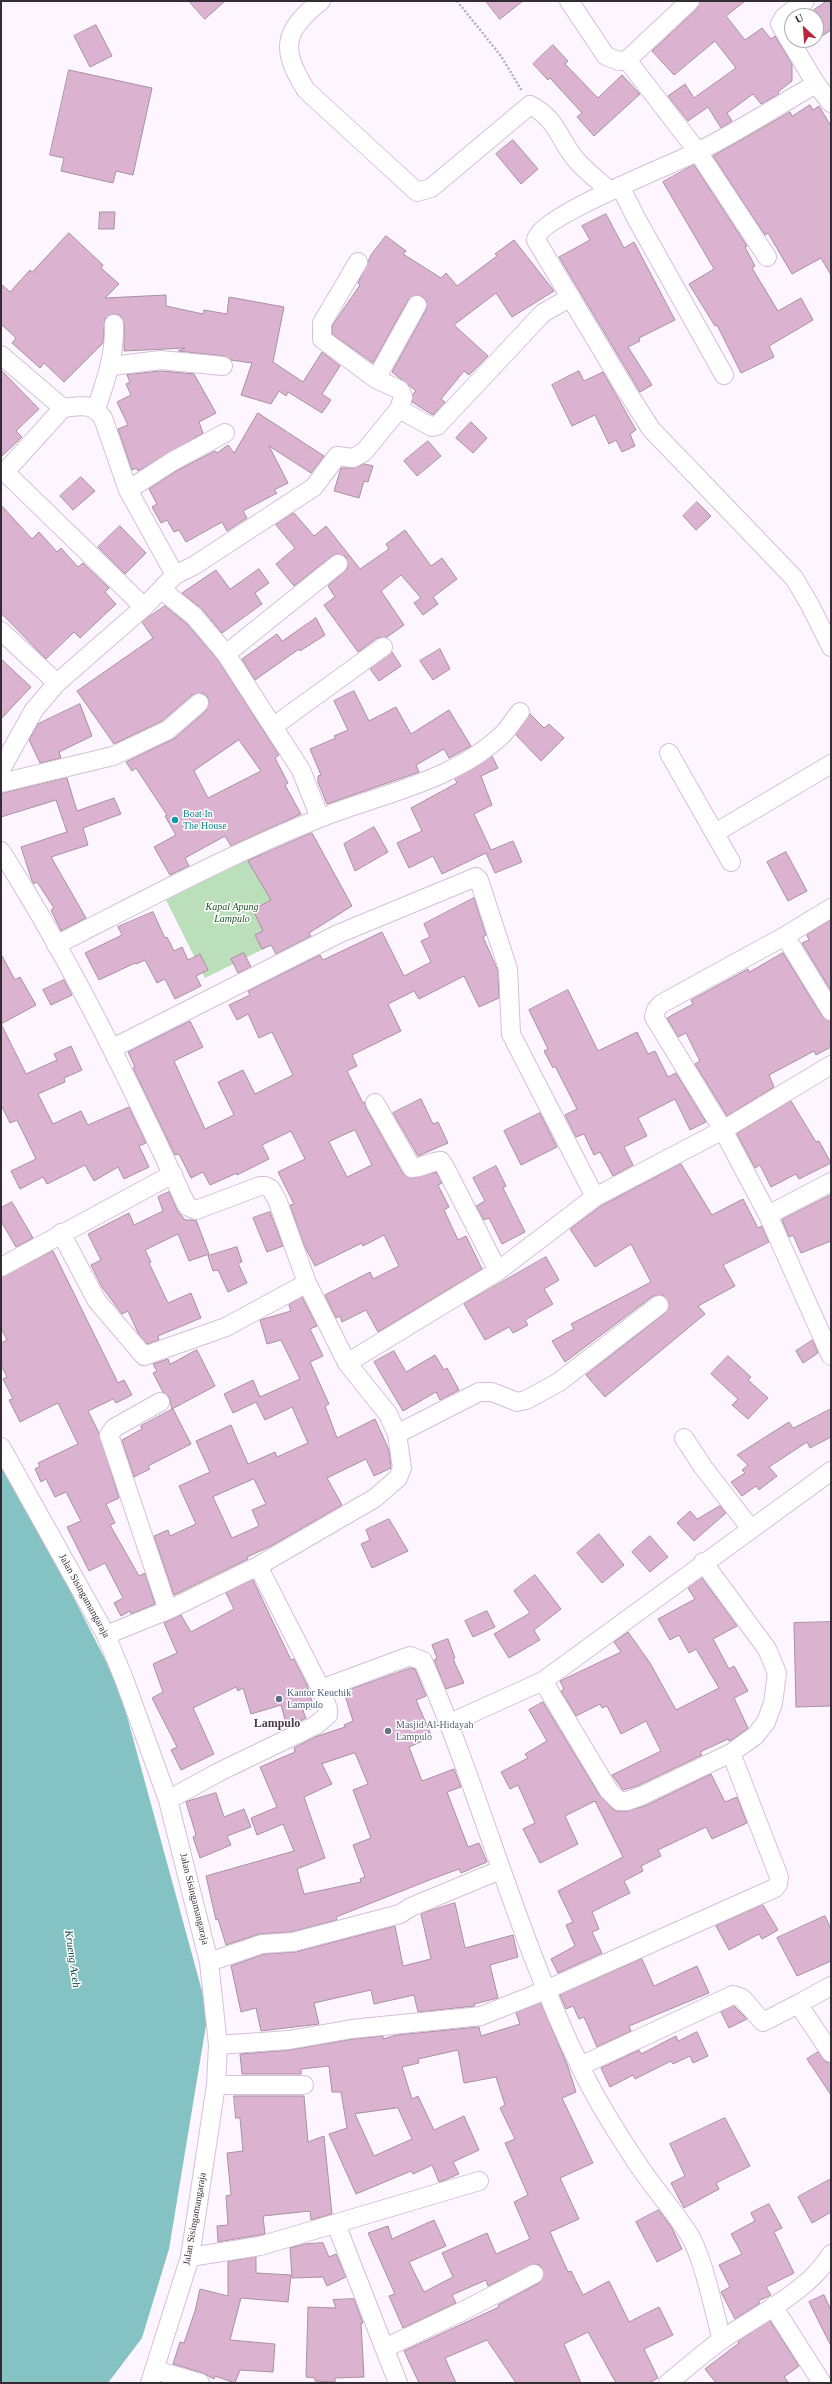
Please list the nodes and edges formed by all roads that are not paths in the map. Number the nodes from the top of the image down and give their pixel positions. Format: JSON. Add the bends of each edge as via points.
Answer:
{"nodes":[{"id":1,"x":321,"y":1,"type":"edge"},
{"id":2,"x":569,"y":1,"type":"edge"},
{"id":3,"x":690,"y":1,"type":"edge"},
{"id":4,"x":805,"y":1,"type":"edge"},
{"id":5,"x":627,"y":60,"type":"junction"},
{"id":6,"x":816,"y":84,"type":"junction"},
{"id":7,"x":831,"y":103,"type":"edge"},
{"id":8,"x":698,"y":152,"type":"junction"},
{"id":9,"x":615,"y":189,"type":"junction"},
{"id":10,"x":767,"y":257,"type":"dead end"},
{"id":11,"x":358,"y":262,"type":"dead end"},
{"id":12,"x":571,"y":297,"type":"junction"},
{"id":13,"x":417,"y":305,"type":"dead end"},
{"id":14,"x":114,"y":324,"type":"dead end"},
{"id":15,"x":1,"y":355,"type":"edge"},
{"id":16,"x":111,"y":366,"type":"junction"},
{"id":17,"x":223,"y":366,"type":"dead end"},
{"id":18,"x":724,"y":376,"type":"dead end"},
{"id":19,"x":376,"y":379,"type":"junction"},
{"id":20,"x":63,"y":408,"type":"junction"},
{"id":21,"x":399,"y":409,"type":"junction"},
{"id":22,"x":96,"y":410,"type":"junction"},
{"id":23,"x":226,"y":433,"type":"dead end"},
{"id":24,"x":2,"y":471,"type":"edge"},
{"id":25,"x":128,"y":490,"type":"junction"},
{"id":26,"x":338,"y":564,"type":"dead end"},
{"id":27,"x":175,"y":575,"type":"junction"},
{"id":28,"x":162,"y":590,"type":"junction"},
{"id":29,"x":144,"y":607,"type":"junction"},
{"id":30,"x":1,"y":631,"type":"edge"},
{"id":31,"x":383,"y":647,"type":"dead end"},
{"id":32,"x":831,"y":647,"type":"edge"},
{"id":33,"x":226,"y":654,"type":"junction"},
{"id":34,"x":57,"y":683,"type":"junction"},
{"id":35,"x":199,"y":703,"type":"dead end"},
{"id":36,"x":520,"y":712,"type":"dead end"},
{"id":37,"x":274,"y":726,"type":"junction"},
{"id":38,"x":669,"y":753,"type":"dead end"},
{"id":39,"x":831,"y":764,"type":"edge"},
{"id":40,"x":1,"y":769,"type":"edge"},
{"id":41,"x":1,"y":783,"type":"edge"},
{"id":42,"x":320,"y":818,"type":"junction"},
{"id":43,"x":715,"y":833,"type":"junction"},
{"id":44,"x":1,"y":851,"type":"edge"},
{"id":45,"x":731,"y":862,"type":"dead end"},
{"id":46,"x":831,"y":908,"type":"edge"},
{"id":47,"x":785,"y":936,"type":"junction"},
{"id":48,"x":56,"y":945,"type":"junction"},
{"id":49,"x":831,"y":1011,"type":"edge"},
{"id":50,"x":112,"y":1048,"type":"junction"},
{"id":51,"x":831,"y":1065,"type":"edge"},
{"id":52,"x":375,"y":1103,"type":"dead end"},
{"id":53,"x":722,"y":1130,"type":"junction"},
{"id":54,"x":172,"y":1174,"type":"junction"},
{"id":55,"x":831,"y":1182,"type":"edge"},
{"id":56,"x":595,"y":1197,"type":"junction"},
{"id":57,"x":768,"y":1215,"type":"junction"},
{"id":58,"x":61,"y":1233,"type":"junction"},
{"id":59,"x":1,"y":1267,"type":"edge"},
{"id":60,"x":498,"y":1270,"type":"junction"},
{"id":61,"x":307,"y":1283,"type":"junction"},
{"id":62,"x":659,"y":1305,"type":"dead end"},
{"id":63,"x":831,"y":1356,"type":"edge"},
{"id":64,"x":348,"y":1363,"type":"junction"},
{"id":65,"x":160,"y":1402,"type":"dead end"},
{"id":66,"x":397,"y":1434,"type":"junction"},
{"id":67,"x":684,"y":1438,"type":"dead end"},
{"id":68,"x":1,"y":1447,"type":"edge"},
{"id":69,"x":831,"y":1471,"type":"edge"},
{"id":70,"x":751,"y":1529,"type":"junction"},
{"id":71,"x":703,"y":1562,"type":"junction"},
{"id":72,"x":258,"y":1566,"type":"junction"},
{"id":73,"x":168,"y":1610,"type":"junction"},
{"id":74,"x":106,"y":1635,"type":"junction"},
{"id":75,"x":543,"y":1681,"type":"junction"},
{"id":76,"x":321,"y":1689,"type":"junction"},
{"id":77,"x":450,"y":1723,"type":"junction"},
{"id":78,"x":731,"y":1753,"type":"junction"},
{"id":79,"x":168,"y":1800,"type":"junction"},
{"id":80,"x":500,"y":1870,"type":"junction"},
{"id":81,"x":210,"y":1962,"type":"junction"},
{"id":82,"x":831,"y":1986,"type":"edge"},
{"id":83,"x":546,"y":1990,"type":"junction"},
{"id":84,"x":798,"y":2004,"type":"junction"},
{"id":85,"x":218,"y":2045,"type":"junction"},
{"id":86,"x":831,"y":2053,"type":"edge"},
{"id":87,"x":580,"y":2066,"type":"junction"},
{"id":88,"x":216,"y":2085,"type":"junction"},
{"id":89,"x":304,"y":2085,"type":"dead end"},
{"id":90,"x":479,"y":2181,"type":"dead end"},
{"id":91,"x":336,"y":2224,"type":"junction"},
{"id":92,"x":831,"y":2254,"type":"edge"},
{"id":93,"x":190,"y":2257,"type":"junction"},
{"id":94,"x":534,"y":2274,"type":"dead end"},
{"id":95,"x":773,"y":2306,"type":"junction"},
{"id":96,"x":722,"y":2340,"type":"junction"},
{"id":97,"x":385,"y":2348,"type":"junction"},
{"id":98,"x":152,"y":2377,"type":"edge"},
{"id":99,"x":200,"y":2383,"type":"edge"},
{"id":100,"x":398,"y":2383,"type":"edge"},
{"id":101,"x":668,"y":2383,"type":"edge"},
{"id":102,"x":822,"y":2383,"type":"edge"}],
"edges":[{"from":1,"to":9,"type":"street","via":[[302,16],[290,39],[289,50],[296,74],[306,90],[417,192],[431,188],[530,105],[553,122],[577,161]]},
{"from":2,"to":5,"type":"street","via":[[606,56],[619,61]]},
{"from":3,"to":5,"type":"street"},
{"from":4,"to":6,"type":"street","via":[[784,17],[780,24]]},
{"from":5,"to":8,"type":"street"},
{"from":6,"to":7,"type":"street"},
{"from":6,"to":8,"type":"street"},
{"from":8,"to":9,"type":"street"},
{"from":8,"to":10,"type":"street"},
{"from":9,"to":12,"type":"street","via":[[558,218],[539,232],[537,243]]},
{"from":9,"to":18,"type":"street","via":[[636,218]]},
{"from":11,"to":19,"type":"street","via":[[322,323],[322,339]]},
{"from":12,"to":21,"type":"street","via":[[543,313],[437,426],[432,427]]},
{"from":12,"to":32,"type":"street","via":[[651,429],[794,578]]},
{"from":13,"to":19,"type":"street"},
{"from":14,"to":16,"type":"street"},
{"from":15,"to":20,"type":"street"},
{"from":16,"to":17,"type":"street","via":[[161,360]]},
{"from":16,"to":22,"type":"street"},
{"from":19,"to":21,"type":"street","via":[[400,390],[404,397]]},
{"from":20,"to":22,"type":"street","via":[[89,406]]},
{"from":20,"to":24,"type":"street"},
{"from":21,"to":27,"type":"street","via":[[364,452],[353,458],[337,456],[314,488],[195,565]]},
{"from":22,"to":25,"type":"street","via":[[103,418]]},
{"from":23,"to":25,"type":"street","via":[[173,461]]},
{"from":24,"to":29,"type":"street"},
{"from":25,"to":27,"type":"street"},
{"from":26,"to":33,"type":"street"},
{"from":27,"to":28,"type":"street"},
{"from":28,"to":29,"type":"street"},
{"from":28,"to":33,"type":"street","via":[[194,616]]},
{"from":29,"to":34,"type":"street"},
{"from":30,"to":34,"type":"street"},
{"from":31,"to":37,"type":"street"},
{"from":33,"to":37,"type":"street"},
{"from":34,"to":40,"type":"street","via":[[34,710]]},
{"from":35,"to":41,"type":"street","via":[[168,730],[113,756]]},
{"from":36,"to":42,"type":"street","via":[[503,734],[462,762],[389,795]]},
{"from":37,"to":42,"type":"street","via":[[301,770]]},
{"from":38,"to":43,"type":"street"},
{"from":39,"to":43,"type":"street"},
{"from":42,"to":48,"type":"street","via":[[190,877]]},
{"from":43,"to":45,"type":"street"},
{"from":44,"to":48,"type":"street"},
{"from":46,"to":47,"type":"street"},
{"from":47,"to":49,"type":"street"},
{"from":47,"to":53,"type":"street","via":[[661,1004],[656,1010],[654,1017],[662,1032]]},
{"from":48,"to":50,"type":"street"},
{"from":50,"to":54,"type":"street"},
{"from":50,"to":56,"type":"street","via":[[338,934],[476,877],[508,969],[511,1034]]},
{"from":51,"to":53,"type":"street"},
{"from":52,"to":60,"type":"street","via":[[412,1168],[441,1161]]},
{"from":53,"to":56,"type":"street"},
{"from":53,"to":57,"type":"street"},
{"from":54,"to":58,"type":"street"},
{"from":54,"to":61,"type":"street","via":[[187,1206],[192,1210],[260,1186],[271,1189]]},
{"from":55,"to":57,"type":"street"},
{"from":56,"to":60,"type":"street"},
{"from":57,"to":63,"type":"street"},
{"from":58,"to":59,"type":"street"},
{"from":58,"to":61,"type":"street","via":[[97,1301],[144,1356],[226,1327]]},
{"from":60,"to":64,"type":"street"},
{"from":61,"to":64,"type":"street"},
{"from":62,"to":66,"type":"street","via":[[559,1382],[526,1400],[518,1402],[492,1392],[479,1392]]},
{"from":64,"to":66,"type":"street","via":[[388,1414]]},
{"from":65,"to":73,"type":"street","via":[[114,1428],[109,1435]]},
{"from":66,"to":72,"type":"street","via":[[402,1468],[398,1478],[389,1488],[348,1515]]},
{"from":67,"to":70,"type":"street"},
{"from":68,"to":74,"type":"street","name":"Jalan Sisingamangaraja"},
{"from":69,"to":70,"type":"street"},
{"from":70,"to":71,"type":"street"},
{"from":71,"to":75,"type":"street"},
{"from":71,"to":78,"type":"street","via":[[767,1649],[777,1673],[773,1703],[766,1722],[755,1736]]},
{"from":72,"to":73,"type":"street"},
{"from":72,"to":76,"type":"street"},
{"from":73,"to":74,"type":"street"},
{"from":74,"to":79,"type":"street","name":"Jalan Sisingamangaraja"},
{"from":75,"to":77,"type":"street"},
{"from":75,"to":78,"type":"street","via":[[609,1791],[619,1801],[641,1796]]},
{"from":76,"to":77,"type":"street","via":[[410,1656],[418,1658],[423,1661]]},
{"from":76,"to":79,"type":"street","via":[[328,1709],[324,1720]]},
{"from":77,"to":80,"type":"street"},
{"from":78,"to":83,"type":"street","via":[[779,1877],[778,1884],[768,1892]]},
{"from":79,"to":81,"type":"street","name":"Jalan Sisingamangaraja"},
{"from":80,"to":81,"type":"street","via":[[386,1919],[293,1942],[262,1944]]},
{"from":80,"to":83,"type":"street"},
{"from":81,"to":85,"type":"street","name":"Jalan Sisingamangaraja"},
{"from":82,"to":84,"type":"street"},
{"from":83,"to":85,"type":"street","via":[[481,2016],[464,2019],[352,2029],[289,2040]]},
{"from":83,"to":87,"type":"street"},
{"from":84,"to":86,"type":"street"},
{"from":84,"to":87,"type":"street","via":[[763,2022],[742,1998],[733,1995]]},
{"from":85,"to":88,"type":"street","name":"Jalan Sisingamangaraja"},
{"from":87,"to":96,"type":"street","via":[[633,2157],[691,2237]]},
{"from":88,"to":89,"type":"street"},
{"from":88,"to":93,"type":"street","name":"Jalan Sisingamangaraja"},
{"from":90,"to":91,"type":"street"},
{"from":91,"to":93,"type":"street","via":[[260,2246]]},
{"from":91,"to":97,"type":"street"},
{"from":92,"to":95,"type":"street","via":[[817,2273]]},
{"from":93,"to":98,"type":"street","name":"Jalan Sisingamangaraja"},
{"from":94,"to":97,"type":"street"},
{"from":95,"to":96,"type":"street"},
{"from":95,"to":102,"type":"street"},
{"from":96,"to":101,"type":"street"},
{"from":97,"to":100,"type":"street"},
{"from":98,"to":99,"type":"street"}]}
